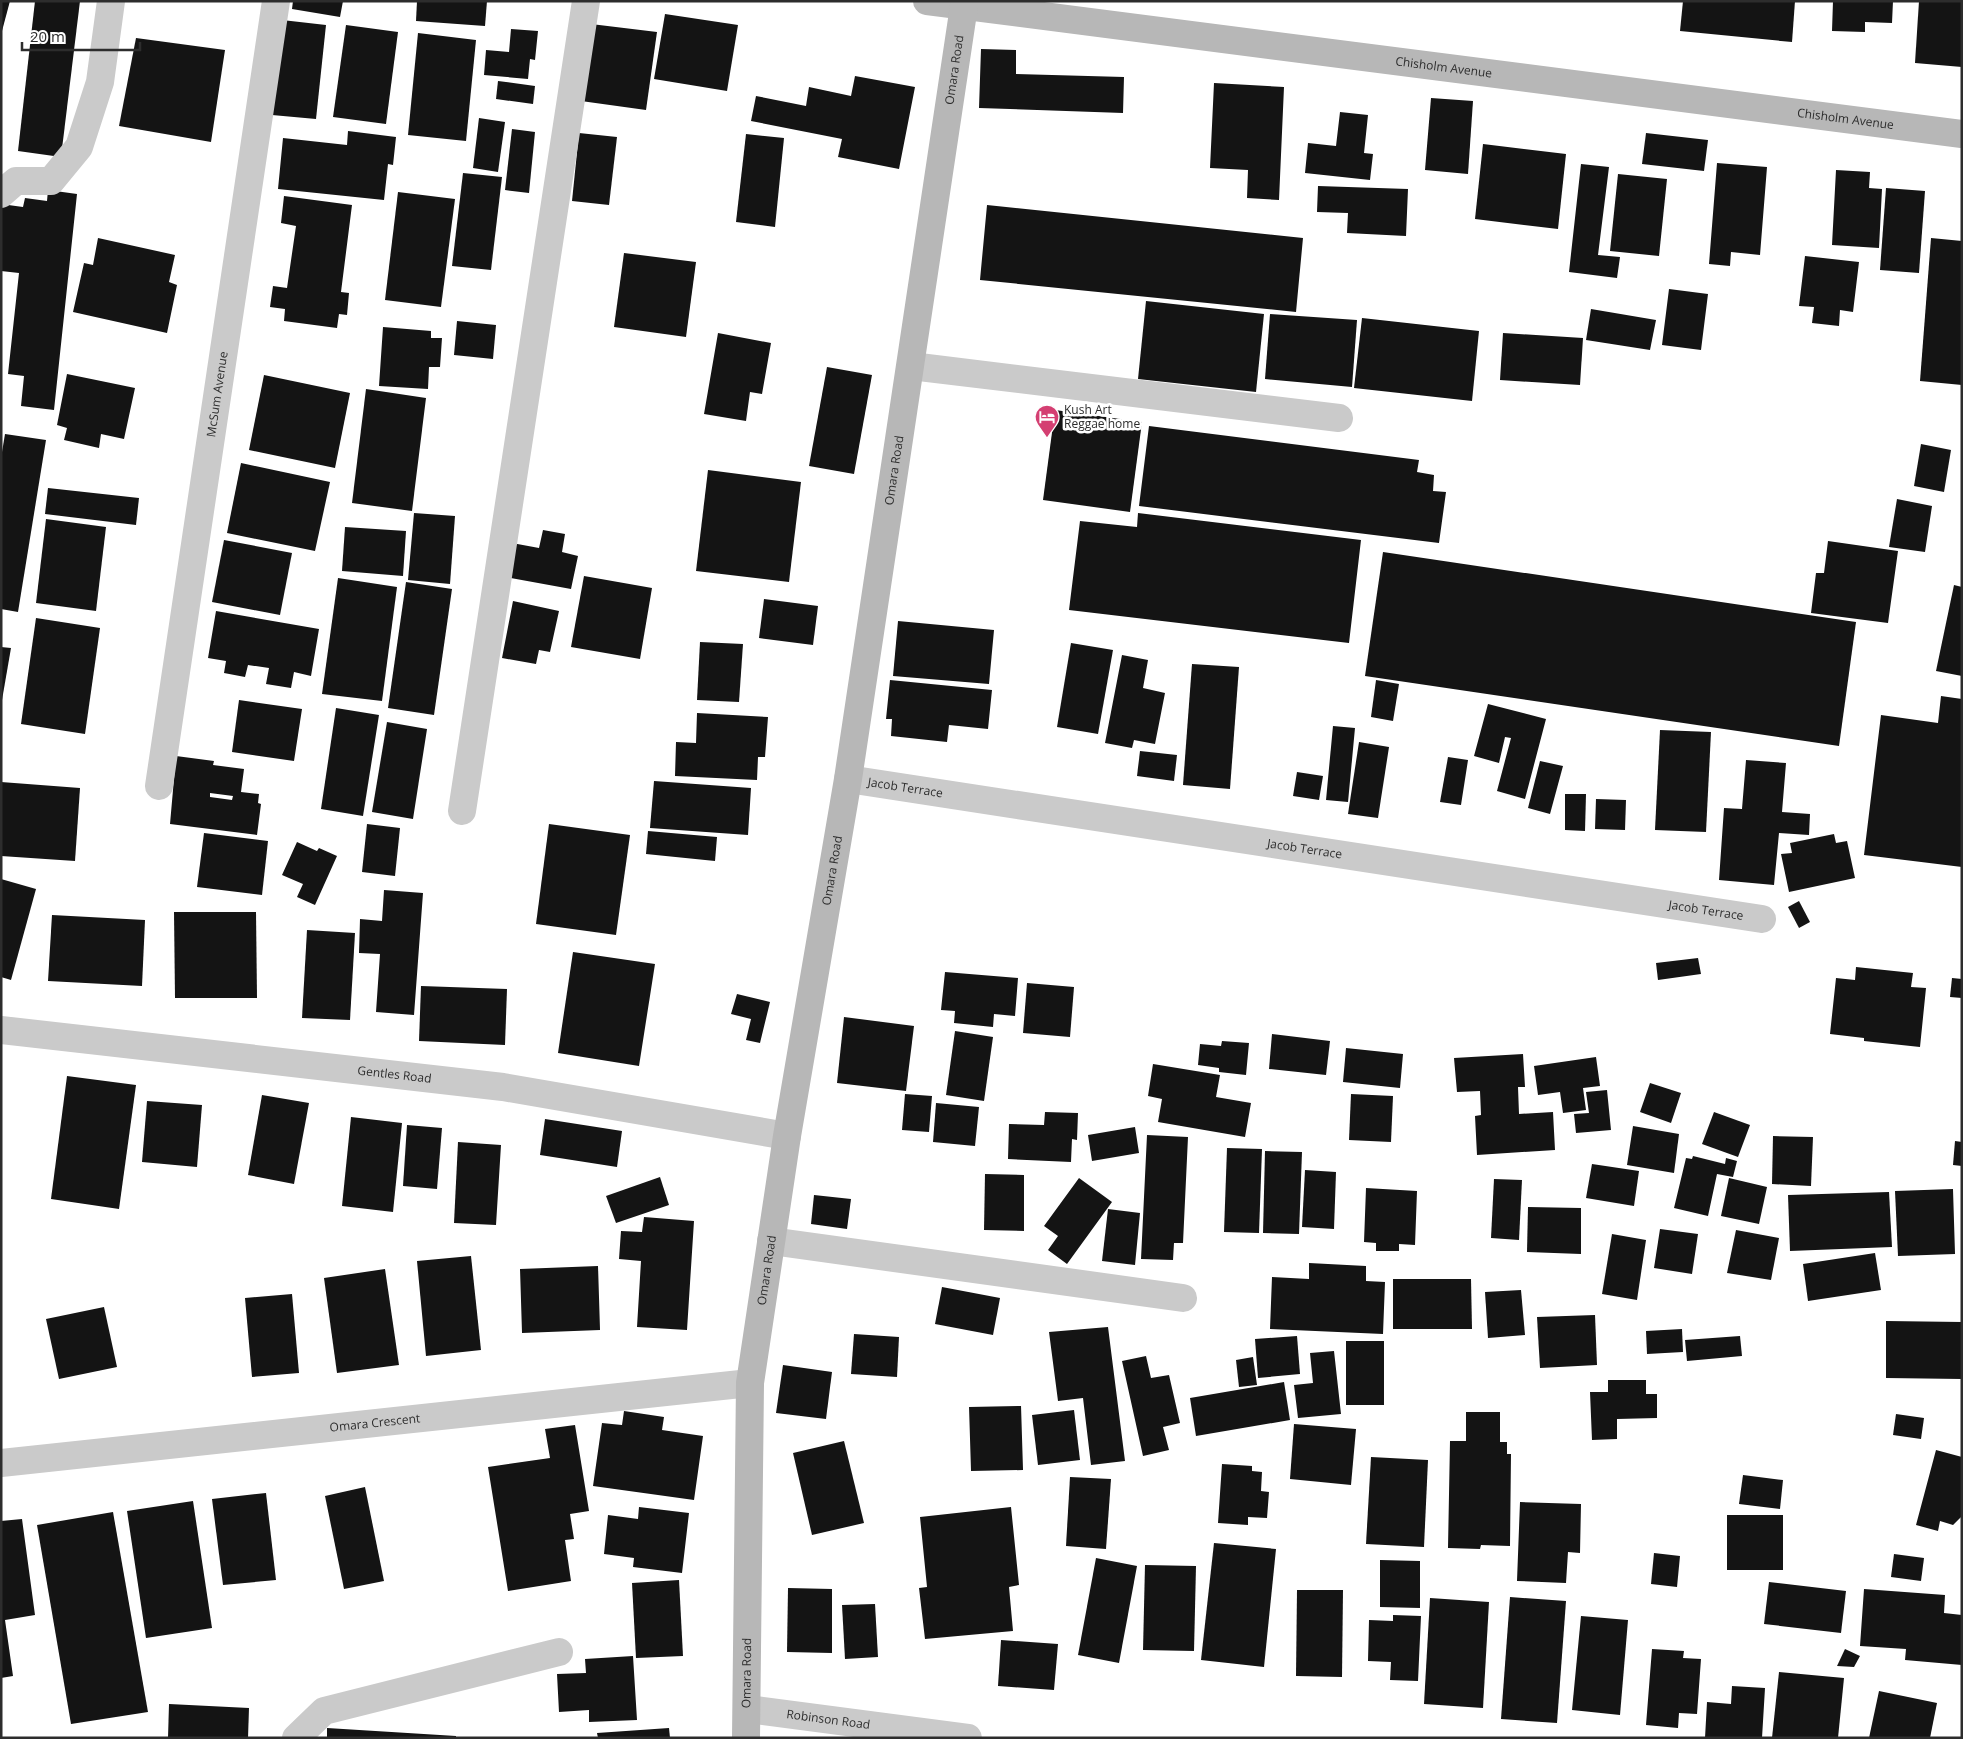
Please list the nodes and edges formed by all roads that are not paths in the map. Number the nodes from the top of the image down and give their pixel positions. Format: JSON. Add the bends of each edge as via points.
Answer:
{"nodes":[{"id":1,"x":111,"y":1,"type":"edge"},
{"id":2,"x":276,"y":1,"type":"edge"},
{"id":3,"x":586,"y":1,"type":"edge"},
{"id":4,"x":927,"y":1,"type":"edge"},
{"id":5,"x":992,"y":5,"type":"edge"},
{"id":6,"x":964,"y":6,"type":"junction"},
{"id":7,"x":1962,"y":134,"type":"edge"},
{"id":8,"x":1,"y":194,"type":"edge"},
{"id":9,"x":911,"y":366,"type":"junction"},
{"id":10,"x":1339,"y":418,"type":"dead end"},
{"id":11,"x":848,"y":779,"type":"junction"},
{"id":12,"x":159,"y":786,"type":"dead end"},
{"id":13,"x":462,"y":811,"type":"dead end"},
{"id":14,"x":1762,"y":918,"type":"dead end"},
{"id":15,"x":1,"y":1030,"type":"edge"},
{"id":16,"x":787,"y":1136,"type":"junction"},
{"id":17,"x":771,"y":1242,"type":"junction"},
{"id":18,"x":1183,"y":1298,"type":"dead end"},
{"id":19,"x":750,"y":1382,"type":"junction"},
{"id":20,"x":1,"y":1463,"type":"edge"},
{"id":21,"x":559,"y":1652,"type":"dead end"},
{"id":22,"x":748,"y":1709,"type":"junction"},
{"id":23,"x":296,"y":1738,"type":"edge"},
{"id":24,"x":746,"y":1738,"type":"edge"},
{"id":25,"x":968,"y":1738,"type":"edge"}],
"edges":[{"from":1,"to":8,"type":"street","via":[[100,82],[80,147],[51,181],[16,182]]},
{"from":2,"to":12,"type":"street","name":"McSum Avenue"},
{"from":3,"to":13,"type":"street"},
{"from":4,"to":6,"type":"street","name":"Chisholm Avenue"},
{"from":5,"to":6,"type":"street","name":"Chisholm Avenue"},
{"from":5,"to":7,"type":"street","name":"Chisholm Avenue"},
{"from":6,"to":9,"type":"street","name":"Omara Road"},
{"from":9,"to":10,"type":"street"},
{"from":9,"to":11,"type":"street","name":"Omara Road"},
{"from":11,"to":14,"type":"street","name":"Jacob Terrace"},
{"from":11,"to":16,"type":"street","name":"Omara Road"},
{"from":15,"to":16,"type":"street","name":"Gentles Road","via":[[502,1087]]},
{"from":16,"to":17,"type":"street","name":"Omara Road"},
{"from":17,"to":18,"type":"street"},
{"from":17,"to":19,"type":"street","name":"Omara Road"},
{"from":19,"to":20,"type":"street","name":"Omara Crescent"},
{"from":19,"to":22,"type":"street","name":"Omara Road"},
{"from":21,"to":23,"type":"street","via":[[324,1711]]},
{"from":22,"to":24,"type":"street","name":"Omara Road"},
{"from":22,"to":25,"type":"street","name":"Robinson Road"}]}
